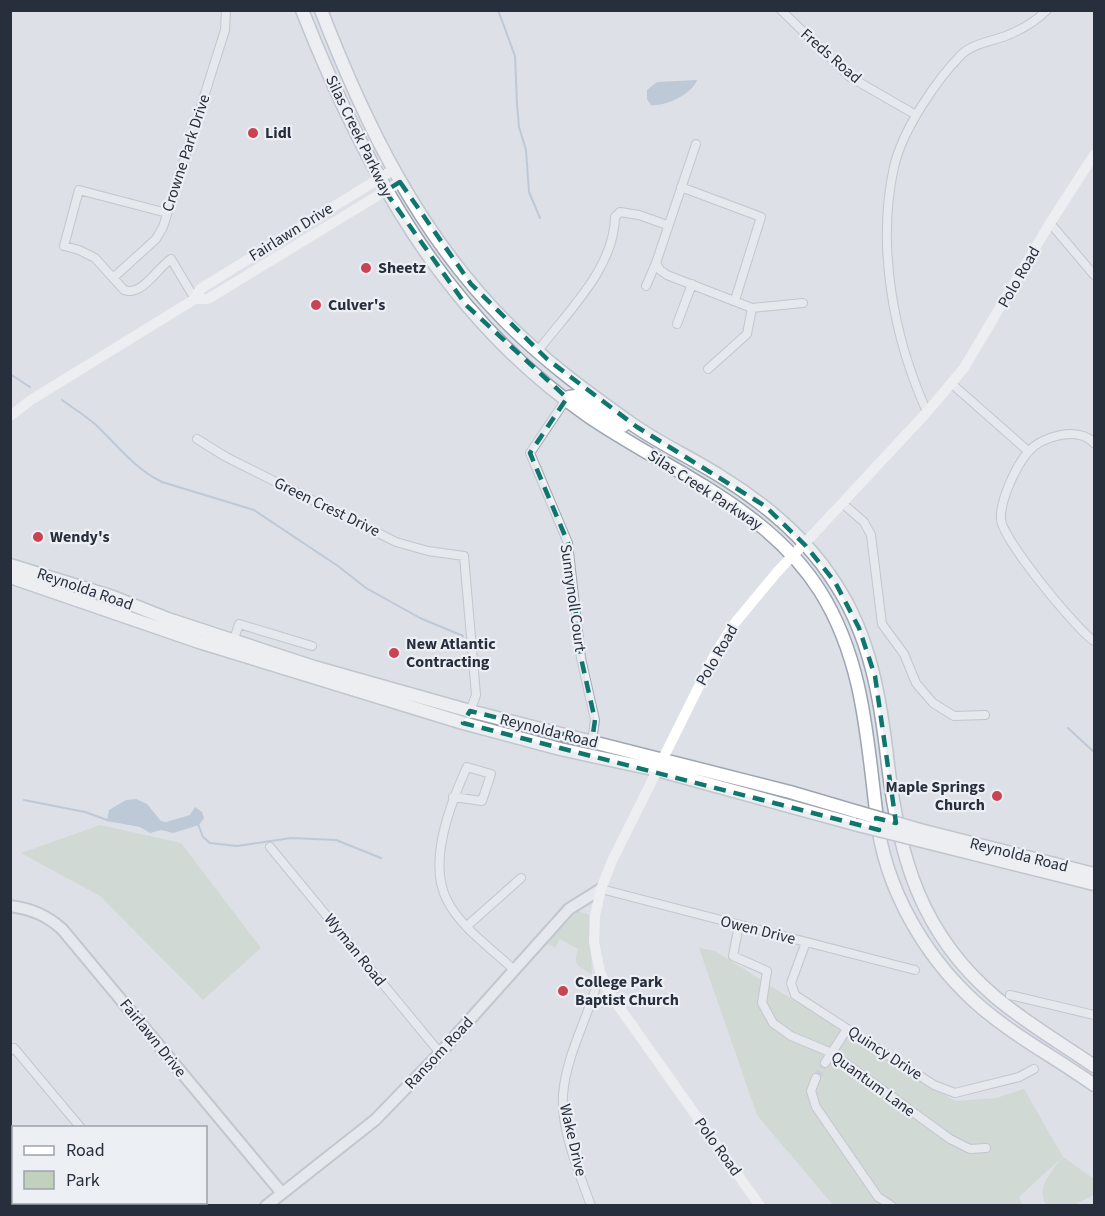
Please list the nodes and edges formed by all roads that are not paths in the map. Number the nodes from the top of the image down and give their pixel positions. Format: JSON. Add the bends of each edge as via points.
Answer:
{"nodes":[{"id":1,"x":226,"y":10,"type":"edge"},
{"id":2,"x":302,"y":10,"type":"edge"},
{"id":3,"x":321,"y":10,"type":"edge"},
{"id":4,"x":780,"y":10,"type":"edge"},
{"id":5,"x":1047,"y":10,"type":"edge"},
{"id":6,"x":916,"y":115,"type":"junction"},
{"id":7,"x":696,"y":144,"type":"dead end"},
{"id":8,"x":1095,"y":155,"type":"edge"},
{"id":9,"x":393,"y":170,"type":"junction"},
{"id":10,"x":378,"y":178,"type":"junction"},
{"id":11,"x":400,"y":182,"type":"junction"},
{"id":12,"x":681,"y":187,"type":"junction"},
{"id":13,"x":385,"y":191,"type":"junction"},
{"id":14,"x":167,"y":213,"type":"junction"},
{"id":15,"x":1050,"y":223,"type":"junction"},
{"id":16,"x":667,"y":225,"type":"junction"},
{"id":17,"x":656,"y":263,"type":"junction"},
{"id":18,"x":1095,"y":275,"type":"edge"},
{"id":19,"x":113,"y":278,"type":"junction"},
{"id":20,"x":692,"y":284,"type":"junction"},
{"id":21,"x":646,"y":286,"type":"dead end"},
{"id":22,"x":195,"y":299,"type":"junction"},
{"id":23,"x":735,"y":300,"type":"junction"},
{"id":24,"x":803,"y":303,"type":"dead end"},
{"id":25,"x":752,"y":308,"type":"junction"},
{"id":26,"x":677,"y":324,"type":"dead end"},
{"id":27,"x":538,"y":351,"type":"junction"},
{"id":28,"x":708,"y":369,"type":"dead end"},
{"id":29,"x":952,"y":384,"type":"junction"},
{"id":30,"x":567,"y":399,"type":"junction"},
{"id":31,"x":927,"y":412,"type":"junction"},
{"id":32,"x":10,"y":416,"type":"edge"},
{"id":33,"x":197,"y":439,"type":"dead end"},
{"id":34,"x":1095,"y":443,"type":"edge"},
{"id":35,"x":670,"y":447,"type":"junction"},
{"id":36,"x":1028,"y":452,"type":"junction"},
{"id":37,"x":842,"y":503,"type":"junction"},
{"id":38,"x":10,"y":565,"type":"edge"},
{"id":39,"x":10,"y":577,"type":"edge"},
{"id":40,"x":234,"y":639,"type":"junction"},
{"id":41,"x":1095,"y":641,"type":"edge"},
{"id":42,"x":312,"y":646,"type":"dead end"},
{"id":43,"x":470,"y":711,"type":"junction"},
{"id":44,"x":985,"y":715,"type":"dead end"},
{"id":45,"x":463,"y":723,"type":"junction"},
{"id":46,"x":592,"y":741,"type":"junction"},
{"id":47,"x":660,"y":766,"type":"junction"},
{"id":48,"x":453,"y":797,"type":"junction"},
{"id":49,"x":919,"y":835,"type":"junction"},
{"id":50,"x":270,"y":847,"type":"dead end"},
{"id":51,"x":1095,"y":874,"type":"edge"},
{"id":52,"x":521,"y":878,"type":"dead end"},
{"id":53,"x":1095,"y":884,"type":"edge"},
{"id":54,"x":601,"y":889,"type":"junction"},
{"id":55,"x":10,"y":906,"type":"edge"},
{"id":56,"x":739,"y":925,"type":"junction"},
{"id":57,"x":467,"y":926,"type":"junction"},
{"id":58,"x":806,"y":942,"type":"junction"},
{"id":59,"x":513,"y":969,"type":"junction"},
{"id":60,"x":915,"y":970,"type":"dead end"},
{"id":61,"x":600,"y":972,"type":"junction"},
{"id":62,"x":1010,"y":995,"type":"dead end"},
{"id":63,"x":1095,"y":1016,"type":"edge"},
{"id":64,"x":847,"y":1029,"type":"junction"},
{"id":65,"x":10,"y":1051,"type":"edge"},
{"id":66,"x":440,"y":1053,"type":"junction"},
{"id":67,"x":832,"y":1053,"type":"junction"},
{"id":68,"x":825,"y":1062,"type":"tunnel mouth"},
{"id":69,"x":1095,"y":1066,"type":"edge"},
{"id":70,"x":1034,"y":1069,"type":"dead end"},
{"id":71,"x":816,"y":1078,"type":"tunnel mouth"},
{"id":72,"x":1095,"y":1085,"type":"edge"},
{"id":73,"x":79,"y":1126,"type":"edge"},
{"id":74,"x":986,"y":1148,"type":"dead end"},
{"id":75,"x":281,"y":1192,"type":"junction"},
{"id":76,"x":266,"y":1206,"type":"edge"},
{"id":77,"x":591,"y":1206,"type":"edge"},
{"id":78,"x":760,"y":1206,"type":"edge"},
{"id":79,"x":892,"y":1206,"type":"edge"}],
"edges":[{"from":1,"to":14,"type":"street","name":"Crowne Park Drive","via":[[225,30]]},
{"from":2,"to":10,"type":"main road","name":"Silas Creek Parkway"},
{"from":3,"to":9,"type":"main road","name":"Silas Creek Parkway"},
{"from":4,"to":6,"type":"street","name":"Freds Road","via":[[850,77]]},
{"from":5,"to":6,"type":"street","via":[[1021,29],[964,53],[942,76]]},
{"from":6,"to":31,"type":"street","via":[[894,165],[888,236],[895,312],[909,370]]},
{"from":7,"to":12,"type":"street"},
{"from":8,"to":15,"type":"main road","name":"Polo Road"},
{"from":9,"to":10,"type":"main road","name":"Fairlawn Drive"},
{"from":9,"to":11,"type":"main road","name":"Silas Creek Parkway"},
{"from":10,"to":13,"type":"main road","name":"Silas Creek Parkway"},
{"from":10,"to":22,"type":"main road","name":"Fairlawn Drive","via":[[200,289]]},
{"from":11,"to":13,"type":"main road","name":"Fairlawn Drive"},
{"from":11,"to":27,"type":"main road","name":"Silas Creek Parkway","via":[[471,284]]},
{"from":12,"to":16,"type":"street"},
{"from":12,"to":23,"type":"street","via":[[761,217]]},
{"from":13,"to":22,"type":"main road","name":"Fairlawn Drive","via":[[208,299]]},
{"from":13,"to":30,"type":"main road","name":"Silas Creek Parkway","via":[[415,240],[466,305],[497,338]]},
{"from":14,"to":19,"type":"street","name":"Crowne Park Drive","via":[[156,239]]},
{"from":14,"to":19,"type":"street","via":[[79,190],[64,246],[87,253]]},
{"from":15,"to":18,"type":"street"},
{"from":15,"to":29,"type":"main road","name":"Polo Road","via":[[986,334]]},
{"from":16,"to":17,"type":"street"},
{"from":16,"to":27,"type":"street","via":[[620,212],[615,217],[614,235],[604,261]]},
{"from":17,"to":20,"type":"street","via":[[667,275]]},
{"from":17,"to":21,"type":"street"},
{"from":19,"to":22,"type":"street","via":[[124,290],[135,291],[171,259]]},
{"from":20,"to":23,"type":"street"},
{"from":20,"to":26,"type":"street"},
{"from":22,"to":32,"type":"main road","name":"Fairlawn Drive"},
{"from":23,"to":25,"type":"street"},
{"from":24,"to":25,"type":"street"},
{"from":25,"to":28,"type":"street","via":[[747,334]]},
{"from":27,"to":35,"type":"main road","name":"Silas Creek Parkway","via":[[618,414]]},
{"from":29,"to":31,"type":"main road","name":"Polo Road"},
{"from":29,"to":36,"type":"street"},
{"from":30,"to":35,"type":"main road","via":[[576,396],[640,436]]},
{"from":30,"to":46,"type":"street","name":"Sunnynoll Court","via":[[530,453],[568,543],[581,658],[595,720]]},
{"from":30,"to":72,"type":"main road","name":"Silas Creek Parkway","via":[[725,500],[795,555],[842,631],[857,675],[881,842],[907,913],[949,975],[975,1002]]},
{"from":31,"to":37,"type":"main road","name":"Polo Road"},
{"from":33,"to":43,"type":"street","name":"Green Crest Drive","via":[[226,458],[396,542],[464,555],[476,695]]},
{"from":34,"to":36,"type":"street","via":[[1080,435],[1065,435]]},
{"from":35,"to":69,"type":"main road","name":"Silas Creek Parkway","via":[[765,506],[805,545],[835,582],[859,628],[874,676],[897,829],[911,880],[932,921],[970,973],[995,997]]},
{"from":36,"to":41,"type":"street","via":[[1003,501],[1003,531],[1045,586]]},
{"from":37,"to":44,"type":"street","via":[[864,522],[871,535],[882,624],[904,654],[916,683],[948,713],[963,717]]},
{"from":37,"to":47,"type":"main road","name":"Polo Road","bridge":true,"via":[[734,624]]},
{"from":38,"to":40,"type":"main road","name":"Reynolda Road"},
{"from":39,"to":45,"type":"main road","name":"Reynolda Road","via":[[198,642]]},
{"from":40,"to":42,"type":"street","via":[[239,624]]},
{"from":40,"to":43,"type":"main road","name":"Reynolda Road","via":[[314,667]]},
{"from":43,"to":45,"type":"street"},
{"from":43,"to":46,"type":"main road","name":"Reynolda Road"},
{"from":45,"to":47,"type":"main road","name":"Reynolda Road","via":[[560,749]]},
{"from":46,"to":47,"type":"main road","name":"Reynolda Road"},
{"from":47,"to":49,"type":"main road","name":"Reynolda Road","bridge":true,"via":[[858,825]]},
{"from":47,"to":49,"type":"main road","name":"Reynolda Road","bridge":true,"via":[[858,812]]},
{"from":47,"to":54,"type":"main road","name":"Polo Road"},
{"from":48,"to":48,"type":"street","via":[[466,767],[490,774],[482,801]]},
{"from":48,"to":57,"type":"street","via":[[444,837],[441,882],[446,899]]},
{"from":49,"to":51,"type":"main road","name":"Reynolda Road"},
{"from":49,"to":53,"type":"main road","name":"Reynolda Road"},
{"from":50,"to":66,"type":"street","name":"Wyman Road"},
{"from":52,"to":57,"type":"street"},
{"from":54,"to":56,"type":"street","name":"Owen Drive"},
{"from":54,"to":59,"type":"street","name":"Ransom Road","via":[[569,909]]},
{"from":54,"to":61,"type":"main road","name":"Polo Road","via":[[594,931]]},
{"from":55,"to":75,"type":"street","name":"Fairlawn Drive","via":[[29,908],[62,929]]},
{"from":56,"to":58,"type":"street","name":"Owen Drive"},
{"from":56,"to":67,"type":"street","name":"Quantum Lane","via":[[733,956],[767,971],[762,1003],[773,1023],[791,1036]]},
{"from":57,"to":59,"type":"street"},
{"from":58,"to":60,"type":"street","name":"Owen Drive"},
{"from":58,"to":64,"type":"street","name":"Quincy Drive","via":[[791,983],[795,995]]},
{"from":59,"to":66,"type":"street","name":"Ransom Road"},
{"from":61,"to":77,"type":"street","name":"Wake Drive","via":[[563,1095],[568,1131]]},
{"from":61,"to":78,"type":"main road","name":"Polo Road","via":[[614,1000]]},
{"from":62,"to":63,"type":"street"},
{"from":64,"to":67,"type":"street"},
{"from":64,"to":70,"type":"street","name":"Quincy Drive","via":[[934,1085],[955,1093],[1019,1077]]},
{"from":65,"to":73,"type":"street","via":[[14,1048]]},
{"from":66,"to":75,"type":"street","name":"Ransom Road","via":[[370,1124]]},
{"from":67,"to":68,"type":"street"},
{"from":67,"to":74,"type":"street","name":"Quantum Lane","via":[[950,1139],[970,1149]]},
{"from":71,"to":79,"type":"street","via":[[811,1091],[816,1107],[878,1197]]},
{"from":75,"to":76,"type":"street","name":"Ransom Road"}]}
